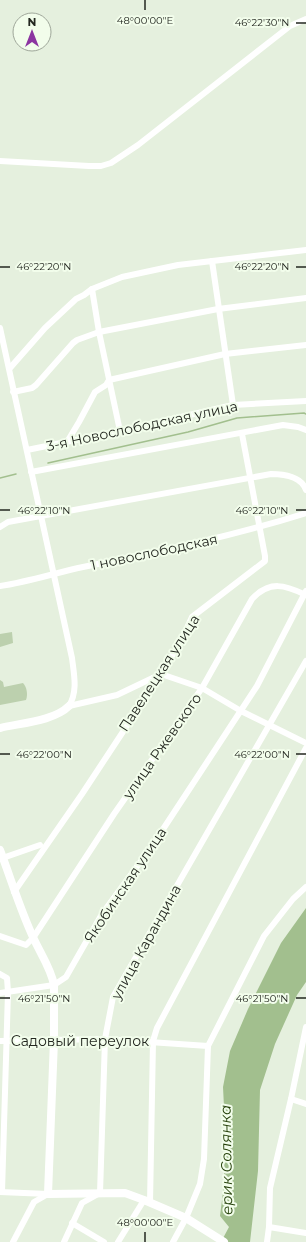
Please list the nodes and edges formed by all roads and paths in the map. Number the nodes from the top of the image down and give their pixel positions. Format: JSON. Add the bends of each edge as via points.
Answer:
{"nodes":[{"id":1,"x":306,"y":19,"type":"edge"},
{"id":2,"x":0,"y":161,"type":"edge"},
{"id":3,"x":306,"y":250,"type":"edge"},
{"id":4,"x":212,"y":261,"type":"junction"},
{"id":5,"x":92,"y":289,"type":"junction"},
{"id":6,"x":306,"y":298,"type":"edge"},
{"id":7,"x":218,"y":309,"type":"junction"},
{"id":8,"x":0,"y":328,"type":"edge"},
{"id":9,"x":99,"y":332,"type":"junction"},
{"id":10,"x":306,"y":345,"type":"edge"},
{"id":11,"x":225,"y":354,"type":"junction"},
{"id":12,"x":10,"y":368,"type":"junction"},
{"id":13,"x":108,"y":380,"type":"junction"},
{"id":14,"x":13,"y":392,"type":"junction"},
{"id":15,"x":306,"y":401,"type":"edge"},
{"id":16,"x":234,"y":405,"type":"junction"},
{"id":17,"x":306,"y":430,"type":"edge"},
{"id":18,"x":120,"y":431,"type":"junction"},
{"id":19,"x":242,"y":434,"type":"junction"},
{"id":20,"x":67,"y":442,"type":"junction"},
{"id":21,"x":27,"y":450,"type":"junction"},
{"id":22,"x":31,"y":472,"type":"junction"},
{"id":23,"x":250,"y":477,"type":"junction"},
{"id":24,"x":306,"y":490,"type":"edge"},
{"id":25,"x":306,"y":513,"type":"edge"},
{"id":26,"x":40,"y":517,"type":"junction"},
{"id":27,"x":0,"y":527,"type":"edge"},
{"id":28,"x":260,"y":528,"type":"junction"},
{"id":29,"x":53,"y":573,"type":"junction"},
{"id":30,"x":0,"y":586,"type":"edge"},
{"id":31,"x":306,"y":594,"type":"edge"},
{"id":32,"x":306,"y":661,"type":"edge"},
{"id":33,"x":161,"y":674,"type":"junction"},
{"id":34,"x":202,"y":688,"type":"junction"},
{"id":35,"x":69,"y":706,"type":"junction"},
{"id":36,"x":241,"y":711,"type":"junction"},
{"id":37,"x":270,"y":724,"type":"junction"},
{"id":38,"x":0,"y":728,"type":"edge"},
{"id":39,"x":306,"y":743,"type":"edge"},
{"id":40,"x":306,"y":748,"type":"edge"},
{"id":41,"x":40,"y":845,"type":"dead end"},
{"id":42,"x":1,"y":856,"type":"edge"},
{"id":43,"x":306,"y":887,"type":"edge"},
{"id":44,"x":14,"y":892,"type":"junction"},
{"id":45,"x":0,"y":936,"type":"edge"},
{"id":46,"x":33,"y":938,"type":"junction"},
{"id":47,"x":0,"y":974,"type":"edge"},
{"id":48,"x":54,"y":985,"type":"junction"},
{"id":49,"x":0,"y":992,"type":"edge"},
{"id":50,"x":8,"y":992,"type":"junction"},
{"id":51,"x":306,"y":1027,"type":"edge"},
{"id":52,"x":105,"y":1039,"type":"junction"},
{"id":53,"x":54,"y":1040,"type":"junction"},
{"id":54,"x":0,"y":1041,"type":"edge"},
{"id":55,"x":7,"y":1041,"type":"junction"},
{"id":56,"x":153,"y":1041,"type":"junction"},
{"id":57,"x":208,"y":1046,"type":"junction"},
{"id":58,"x":291,"y":1099,"type":"junction"},
{"id":59,"x":306,"y":1104,"type":"edge"},
{"id":60,"x":1,"y":1192,"type":"edge"},
{"id":61,"x":100,"y":1193,"type":"junction"},
{"id":62,"x":48,"y":1194,"type":"junction"},
{"id":63,"x":147,"y":1201,"type":"junction"},
{"id":64,"x":186,"y":1218,"type":"junction"},
{"id":65,"x":72,"y":1223,"type":"junction"},
{"id":66,"x":269,"y":1227,"type":"junction"},
{"id":67,"x":306,"y":1233,"type":"edge"},
{"id":68,"x":13,"y":1242,"type":"edge"},
{"id":69,"x":64,"y":1242,"type":"edge"},
{"id":70,"x":104,"y":1242,"type":"edge"},
{"id":71,"x":118,"y":1242,"type":"edge"},
{"id":72,"x":173,"y":1242,"type":"edge"},
{"id":73,"x":224,"y":1242,"type":"edge"},
{"id":74,"x":267,"y":1242,"type":"edge"}],
"edges":[{"from":1,"to":2,"type":"street","via":[[290,26],[138,145],[111,163],[89,166]]},
{"from":3,"to":4,"type":"street"},
{"from":4,"to":5,"type":"street","via":[[178,265],[122,277]]},
{"from":4,"to":7,"type":"street"},
{"from":5,"to":9,"type":"street"},
{"from":5,"to":12,"type":"street","via":[[61,312]]},
{"from":6,"to":7,"type":"street"},
{"from":7,"to":9,"type":"street"},
{"from":7,"to":11,"type":"street"},
{"from":8,"to":12,"type":"street"},
{"from":9,"to":13,"type":"street"},
{"from":9,"to":14,"type":"street","via":[[73,343],[32,388]]},
{"from":10,"to":11,"type":"street"},
{"from":11,"to":13,"type":"street"},
{"from":11,"to":16,"type":"street"},
{"from":12,"to":14,"type":"street"},
{"from":13,"to":18,"type":"street"},
{"from":13,"to":20,"type":"street","via":[[106,385],[95,392]]},
{"from":14,"to":21,"type":"street"},
{"from":15,"to":16,"type":"street","name":"3-я Новослободская улица"},
{"from":16,"to":18,"type":"street","name":"3-я Новослободская улица"},
{"from":17,"to":19,"type":"street","name":"3-я Новослободская улица","via":[[284,425]]},
{"from":18,"to":20,"type":"street","name":"3-я Новослободская улица"},
{"from":19,"to":22,"type":"street","name":"3-я Новослободская улица"},
{"from":19,"to":23,"type":"street","name":"Павелецкая улица"},
{"from":20,"to":21,"type":"street","name":"3-я Новослободская улица"},
{"from":21,"to":22,"type":"street"},
{"from":22,"to":26,"type":"street"},
{"from":23,"to":24,"type":"street","via":[[279,474],[298,479]]},
{"from":23,"to":26,"type":"street"},
{"from":23,"to":28,"type":"street","name":"Павелецкая улица"},
{"from":25,"to":28,"type":"street","name":"1 новослободская"},
{"from":26,"to":27,"type":"street","via":[[8,522]]},
{"from":26,"to":29,"type":"street"},
{"from":28,"to":29,"type":"street","name":"1 новослободская"},
{"from":28,"to":33,"type":"street","name":"Павелецкая улица","via":[[265,561],[192,617]]},
{"from":29,"to":30,"type":"street","name":"1 новослободская"},
{"from":29,"to":35,"type":"street","via":[[72,658],[75,694]]},
{"from":31,"to":34,"type":"street","name":"улица Ржевского","via":[[278,585],[255,596]]},
{"from":31,"to":36,"type":"street","name":"Якобинская улица"},
{"from":32,"to":37,"type":"street","name":"улица Карандина"},
{"from":33,"to":34,"type":"street"},
{"from":33,"to":35,"type":"street","via":[[117,695]]},
{"from":33,"to":44,"type":"street","name":"Павелецкая улица"},
{"from":34,"to":36,"type":"street"},
{"from":34,"to":46,"type":"street","name":"улица Ржевского","via":[[114,814]]},
{"from":35,"to":38,"type":"street","via":[[63,712],[48,717]]},
{"from":36,"to":37,"type":"street"},
{"from":36,"to":48,"type":"street","name":"Якобинская улица","via":[[152,846],[102,914],[66,977]]},
{"from":37,"to":39,"type":"street"},
{"from":37,"to":52,"type":"street","name":"улица Карандина","via":[[113,997]]},
{"from":40,"to":56,"type":"street","via":[[157,1028]]},
{"from":41,"to":42,"type":"street"},
{"from":42,"to":44,"type":"street"},
{"from":43,"to":57,"type":"street","via":[[293,899],[264,936]]},
{"from":44,"to":46,"type":"street"},
{"from":45,"to":46,"type":"street","via":[[26,944]]},
{"from":46,"to":48,"type":"street"},
{"from":47,"to":50,"type":"street","via":[[7,978]]},
{"from":48,"to":50,"type":"street"},
{"from":48,"to":53,"type":"street"},
{"from":49,"to":50,"type":"street"},
{"from":50,"to":55,"type":"street"},
{"from":51,"to":58,"type":"street"},
{"from":52,"to":53,"type":"street","name":"Садовый переулок"},
{"from":52,"to":56,"type":"street","name":"Садовый переулок"},
{"from":52,"to":61,"type":"street","name":"улица Карандина"},
{"from":53,"to":55,"type":"street","name":"Садовый переулок"},
{"from":53,"to":62,"type":"street"},
{"from":54,"to":55,"type":"street","name":"Садовый переулок"},
{"from":55,"to":60,"type":"street"},
{"from":56,"to":57,"type":"street","name":"Садовый переулок"},
{"from":56,"to":63,"type":"street"},
{"from":57,"to":64,"type":"street","via":[[204,1159],[200,1184]]},
{"from":58,"to":59,"type":"street"},
{"from":58,"to":66,"type":"street","via":[[270,1188]]},
{"from":60,"to":62,"type":"street"},
{"from":61,"to":62,"type":"street"},
{"from":61,"to":63,"type":"street","via":[[125,1193]]},
{"from":61,"to":65,"type":"street","via":[[82,1203]]},
{"from":62,"to":68,"type":"street","via":[[34,1202]]},
{"from":63,"to":64,"type":"street"},
{"from":63,"to":71,"type":"street"},
{"from":64,"to":72,"type":"street"},
{"from":64,"to":73,"type":"street"},
{"from":65,"to":69,"type":"street"},
{"from":65,"to":70,"type":"street"},
{"from":66,"to":67,"type":"street"},
{"from":66,"to":74,"type":"street"}]}
